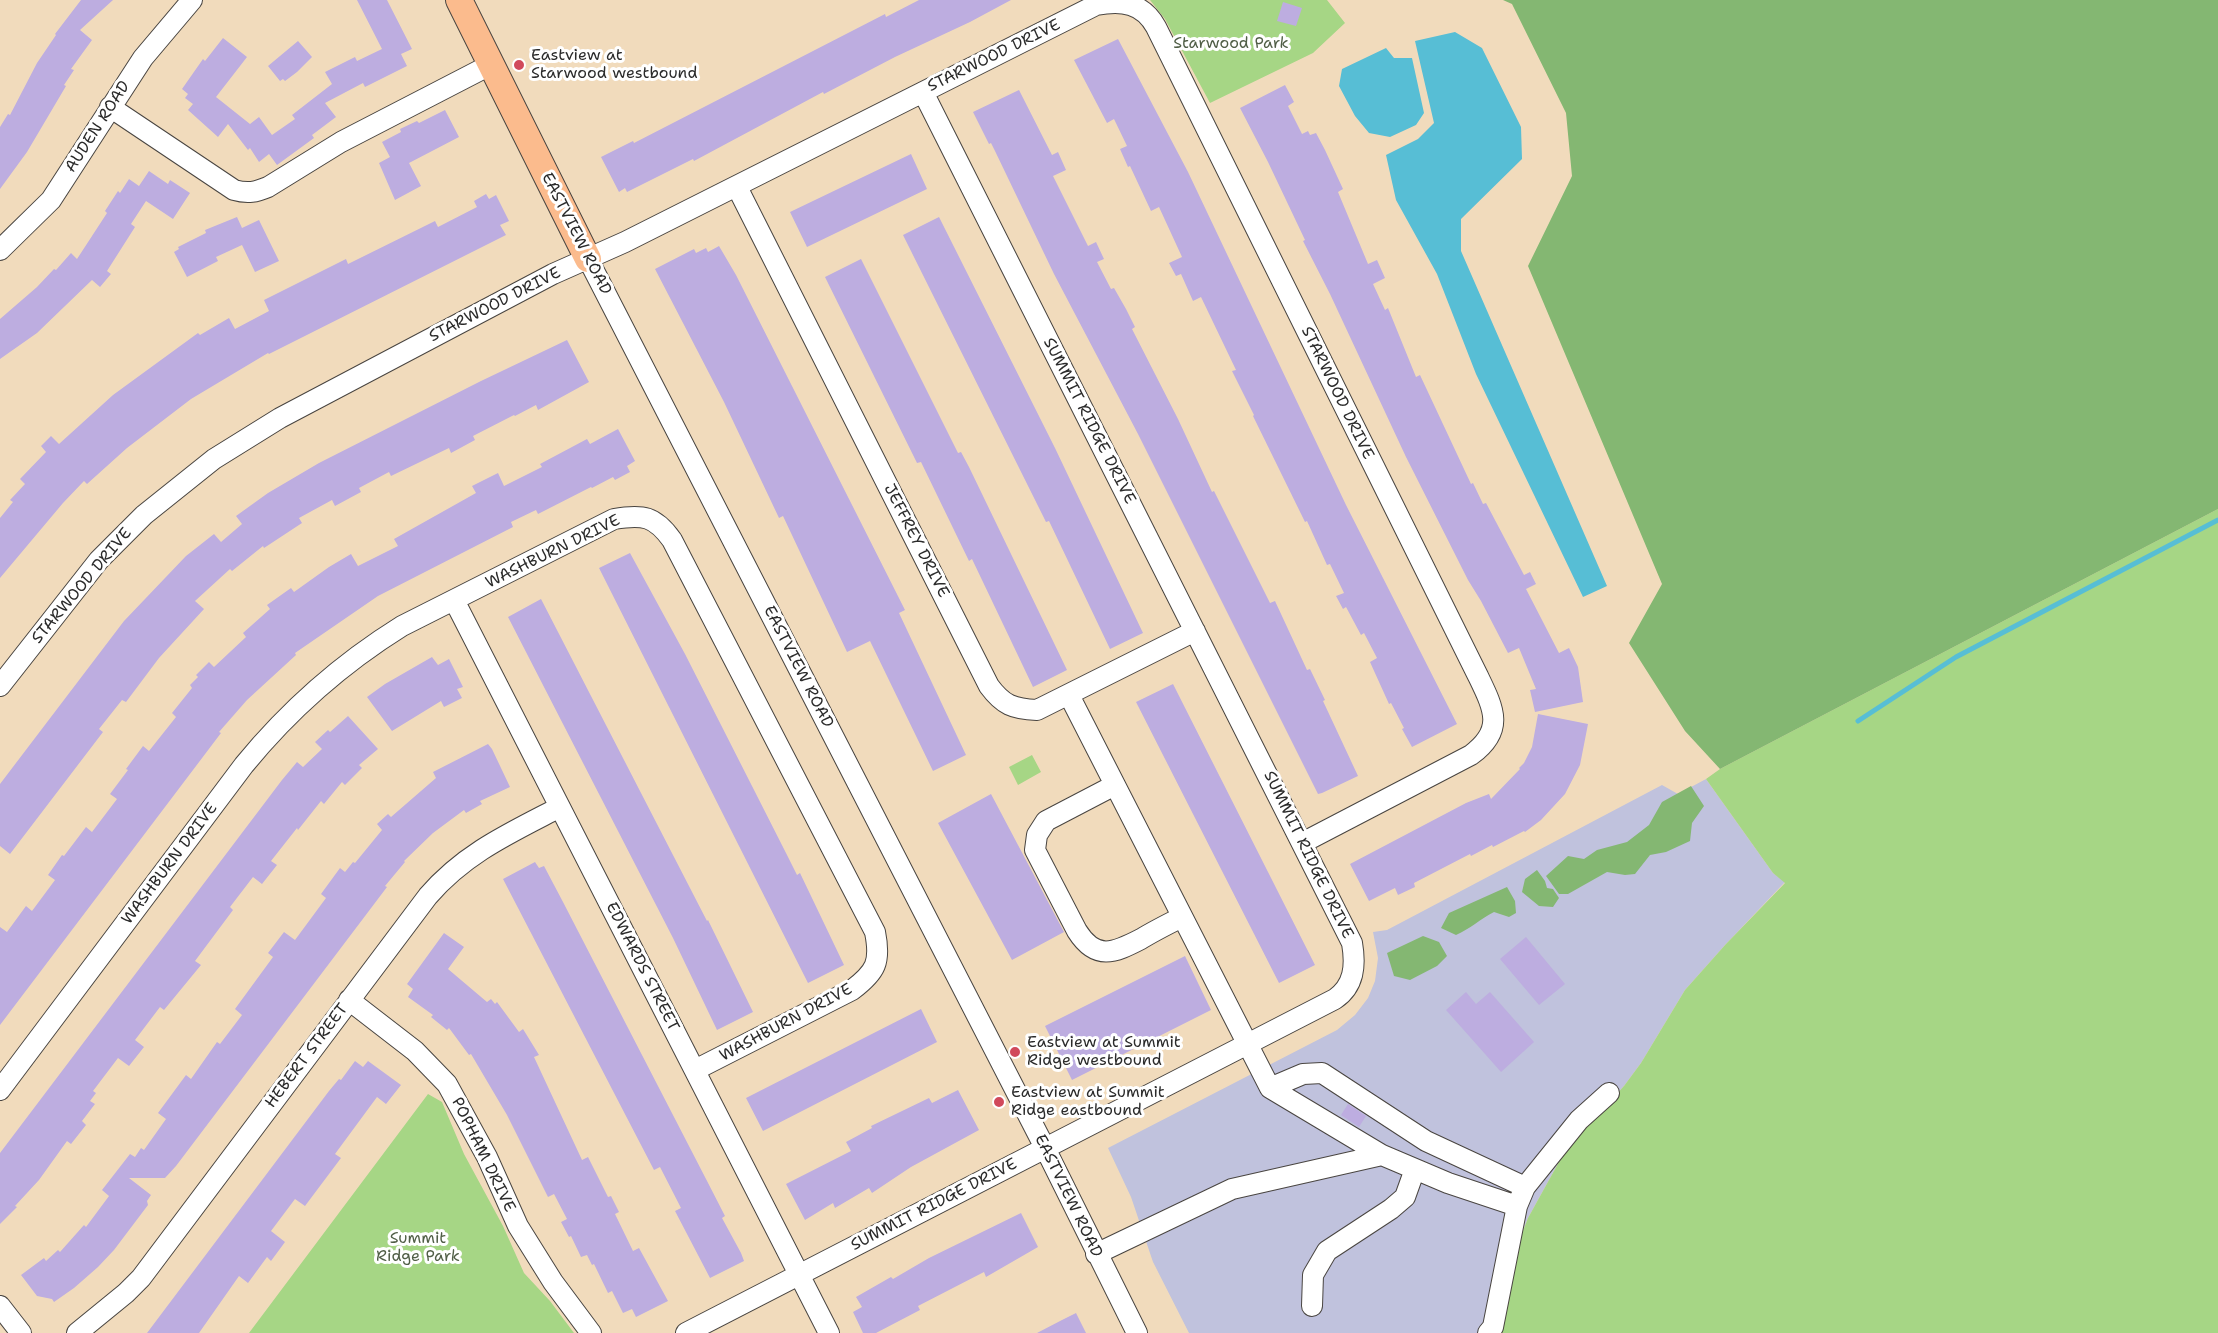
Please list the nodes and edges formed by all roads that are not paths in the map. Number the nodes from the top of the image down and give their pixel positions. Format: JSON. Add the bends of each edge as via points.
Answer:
{"nodes":[{"id":1,"x":192,"y":0,"type":"edge"},
{"id":2,"x":459,"y":0,"type":"edge"},
{"id":3,"x":490,"y":65,"type":"junction"},
{"id":4,"x":923,"y":92,"type":"junction"},
{"id":5,"x":110,"y":107,"type":"junction"},
{"id":6,"x":737,"y":187,"type":"junction"},
{"id":7,"x":0,"y":250,"type":"edge"},
{"id":8,"x":588,"y":259,"type":"junction"},
{"id":9,"x":454,"y":600,"type":"junction"},
{"id":10,"x":1195,"y":631,"type":"junction"},
{"id":11,"x":0,"y":686,"type":"edge"},
{"id":12,"x":1069,"y":695,"type":"junction"},
{"id":13,"x":1115,"y":785,"type":"junction"},
{"id":14,"x":560,"y":807,"type":"junction"},
{"id":15,"x":1302,"y":843,"type":"junction"},
{"id":16,"x":1182,"y":917,"type":"junction"},
{"id":17,"x":349,"y":1000,"type":"junction"},
{"id":18,"x":1248,"y":1044,"type":"junction"},
{"id":19,"x":695,"y":1070,"type":"junction"},
{"id":20,"x":1270,"y":1088,"type":"junction"},
{"id":21,"x":0,"y":1090,"type":"edge"},
{"id":22,"x":1609,"y":1093,"type":"dead end"},
{"id":23,"x":1046,"y":1148,"type":"junction"},
{"id":24,"x":1382,"y":1155,"type":"junction"},
{"id":25,"x":1415,"y":1169,"type":"junction"},
{"id":26,"x":1525,"y":1187,"type":"junction"},
{"id":27,"x":1517,"y":1206,"type":"junction"},
{"id":28,"x":1096,"y":1254,"type":"junction"},
{"id":29,"x":800,"y":1274,"type":"junction"},
{"id":30,"x":0,"y":1306,"type":"edge"},
{"id":31,"x":1312,"y":1306,"type":"dead end"},
{"id":32,"x":21,"y":1333,"type":"edge"},
{"id":33,"x":77,"y":1333,"type":"edge"},
{"id":34,"x":591,"y":1333,"type":"edge"},
{"id":35,"x":686,"y":1333,"type":"edge"},
{"id":36,"x":829,"y":1333,"type":"edge"},
{"id":37,"x":1137,"y":1333,"type":"edge"},
{"id":38,"x":1488,"y":1333,"type":"edge"}],
"edges":[{"from":1,"to":5,"type":"street","name":"AUDEN ROAD","via":[[143,58]]},
{"from":2,"to":3,"type":"main road","name":"EASTVIEW ROAD"},
{"from":3,"to":5,"type":"street","via":[[341,142],[256,192],[234,190]]},
{"from":3,"to":8,"type":"main road","name":"EASTVIEW ROAD"},
{"from":4,"to":6,"type":"street","name":"STARWOOD DRIVE"},
{"from":4,"to":10,"type":"street","name":"SUMMIT RIDGE DRIVE"},
{"from":4,"to":15,"type":"street","name":"STARWOOD DRIVE","via":[[1096,5],[1121,0],[1150,16],[1202,117],[1473,666],[1495,718],[1484,745],[1471,755]]},
{"from":5,"to":7,"type":"street","name":"AUDEN ROAD","via":[[51,200]]},
{"from":6,"to":8,"type":"street","name":"STARWOOD DRIVE"},
{"from":6,"to":12,"type":"street","name":"JEFFREY DRIVE","via":[[989,686],[998,699],[1027,710],[1037,710]]},
{"from":8,"to":11,"type":"street","name":"STARWOOD DRIVE","via":[[280,418],[191,475],[99,560]]},
{"from":8,"to":23,"type":"street","name":"EASTVIEW ROAD"},
{"from":9,"to":14,"type":"street","name":"EDWARDS STREET"},
{"from":9,"to":19,"type":"street","name":"WASHBURN DRIVE","via":[[614,519],[635,516],[651,519],[663,527],[869,922],[878,950],[875,967],[866,979],[852,990]]},
{"from":9,"to":21,"type":"street","name":"WASHBURN DRIVE","via":[[373,644],[315,689],[280,723],[244,765]]},
{"from":10,"to":12,"type":"street","name":"JEFFREY DRIVE"},
{"from":10,"to":15,"type":"street","name":"SUMMIT RIDGE DRIVE"},
{"from":12,"to":13,"type":"street"},
{"from":13,"to":16,"type":"street"},
{"from":13,"to":16,"type":"street","via":[[1047,821],[1037,835],[1035,850],[1077,931],[1092,948],[1117,951]]},
{"from":14,"to":17,"type":"street","name":"HEBERT STREET","via":[[485,846],[450,872]]},
{"from":14,"to":19,"type":"street","name":"EDWARDS STREET"},
{"from":15,"to":18,"type":"street","name":"SUMMIT RIDGE DRIVE","via":[[1352,944],[1351,983],[1335,999]]},
{"from":16,"to":18,"type":"street"},
{"from":17,"to":33,"type":"street","name":"HEBERT STREET","via":[[141,1278]]},
{"from":17,"to":34,"type":"street","name":"POPHAM DRIVE","via":[[415,1051],[447,1084],[487,1157],[518,1226]]},
{"from":18,"to":20,"type":"street"},
{"from":18,"to":23,"type":"street","name":"SUMMIT RIDGE DRIVE"},
{"from":19,"to":29,"type":"street","name":"EDWARDS STREET"},
{"from":20,"to":24,"type":"street"},
{"from":20,"to":26,"type":"street","via":[[1303,1074],[1322,1073],[1426,1141]]},
{"from":22,"to":26,"type":"street","via":[[1579,1120]]},
{"from":23,"to":28,"type":"street","name":"EASTVIEW ROAD"},
{"from":23,"to":29,"type":"street","name":"SUMMIT RIDGE DRIVE"},
{"from":24,"to":25,"type":"street"},
{"from":24,"to":28,"type":"street","via":[[1232,1189]]},
{"from":25,"to":27,"type":"street"},
{"from":25,"to":31,"type":"street","via":[[1405,1197],[1327,1251],[1313,1275]]},
{"from":26,"to":27,"type":"street"},
{"from":27,"to":38,"type":"street","via":[[1493,1327]]},
{"from":28,"to":37,"type":"street","name":"EASTVIEW ROAD"},
{"from":29,"to":35,"type":"street","name":"SUMMIT RIDGE DRIVE"},
{"from":29,"to":36,"type":"street","name":"EDWARDS STREET"},
{"from":30,"to":32,"type":"street"}]}
